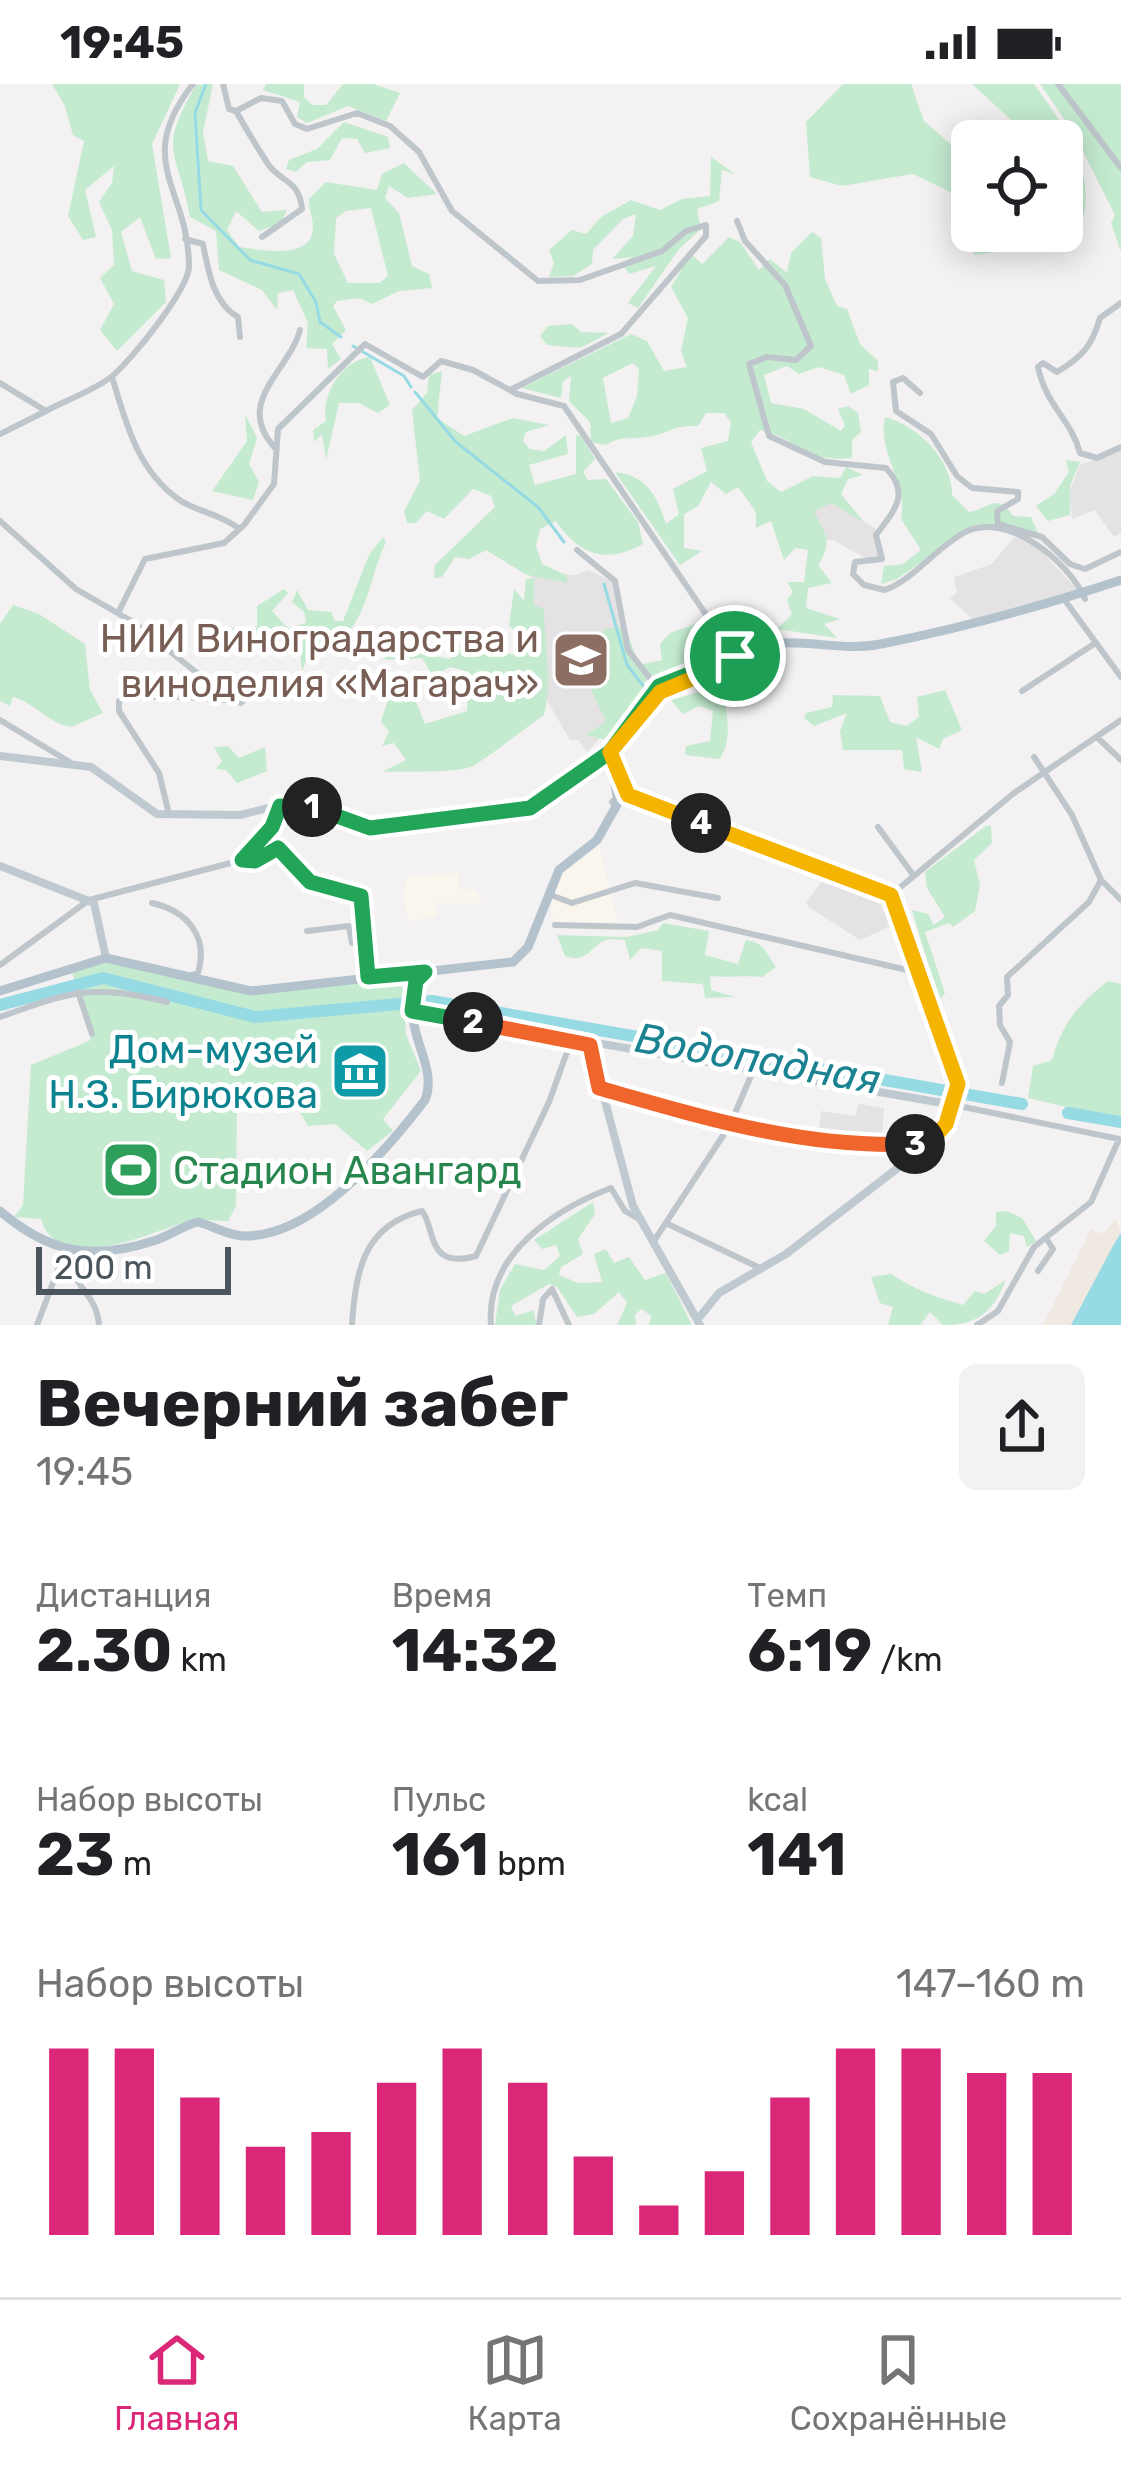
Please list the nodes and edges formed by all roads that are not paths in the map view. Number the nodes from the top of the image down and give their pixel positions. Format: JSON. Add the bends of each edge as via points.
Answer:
{"nodes":[{"id":1,"x":193,"y":84,"type":"edge"},
{"id":2,"x":223,"y":84,"type":"edge"},
{"id":3,"x":1058,"y":84,"type":"edge"},
{"id":4,"x":236,"y":111,"type":"junction"},
{"id":5,"x":1121,"y":168,"type":"edge"},
{"id":6,"x":737,"y":221,"type":"dead end"},
{"id":7,"x":262,"y":237,"type":"dead end"},
{"id":8,"x":185,"y":239,"type":"junction"},
{"id":9,"x":1121,"y":303,"type":"edge"},
{"id":10,"x":300,"y":330,"type":"dead end"},
{"id":11,"x":240,"y":337,"type":"dead end"},
{"id":12,"x":112,"y":377,"type":"junction"},
{"id":13,"x":0,"y":383,"type":"edge"},
{"id":14,"x":512,"y":389,"type":"junction"},
{"id":15,"x":920,"y":393,"type":"dead end"},
{"id":16,"x":46,"y":411,"type":"junction"},
{"id":17,"x":0,"y":434,"type":"edge"},
{"id":18,"x":274,"y":447,"type":"junction"},
{"id":19,"x":1121,"y":447,"type":"edge"},
{"id":20,"x":0,"y":521,"type":"edge"},
{"id":21,"x":238,"y":528,"type":"junction"},
{"id":22,"x":577,"y":550,"type":"dead end"},
{"id":23,"x":1121,"y":552,"type":"edge"},
{"id":24,"x":1121,"y":583,"type":"edge"},
{"id":25,"x":1084,"y":596,"type":"junction"},
{"id":26,"x":1065,"y":602,"type":"junction"},
{"id":27,"x":118,"y":613,"type":"junction"},
{"id":28,"x":1094,"y":644,"type":"junction"},
{"id":29,"x":736,"y":658,"type":"junction"},
{"id":30,"x":1121,"y":677,"type":"edge"},
{"id":31,"x":658,"y":689,"type":"junction"},
{"id":32,"x":1022,"y":691,"type":"dead end"},
{"id":33,"x":0,"y":720,"type":"edge"},
{"id":34,"x":1121,"y":720,"type":"edge"},
{"id":35,"x":1097,"y":738,"type":"junction"},
{"id":36,"x":610,"y":752,"type":"junction"},
{"id":37,"x":0,"y":756,"type":"edge"},
{"id":38,"x":1034,"y":757,"type":"dead end"},
{"id":39,"x":1121,"y":760,"type":"edge"},
{"id":40,"x":74,"y":764,"type":"junction"},
{"id":41,"x":1044,"y":777,"type":"junction"},
{"id":42,"x":620,"y":799,"type":"junction"},
{"id":43,"x":280,"y":806,"type":"junction"},
{"id":44,"x":169,"y":814,"type":"junction"},
{"id":45,"x":878,"y":827,"type":"dead end"},
{"id":46,"x":242,"y":860,"type":"junction"},
{"id":47,"x":0,"y":866,"type":"edge"},
{"id":48,"x":914,"y":877,"type":"junction"},
{"id":49,"x":1101,"y":880,"type":"junction"},
{"id":50,"x":548,"y":894,"type":"junction"},
{"id":51,"x":891,"y":895,"type":"junction"},
{"id":52,"x":718,"y":898,"type":"dead end"},
{"id":53,"x":88,"y":899,"type":"junction"},
{"id":54,"x":1121,"y":900,"type":"edge"},
{"id":55,"x":152,"y":903,"type":"dead end"},
{"id":56,"x":555,"y":925,"type":"dead end"},
{"id":57,"x":307,"y":932,"type":"dead end"},
{"id":58,"x":363,"y":944,"type":"junction"},
{"id":59,"x":106,"y":958,"type":"junction"},
{"id":60,"x":0,"y":965,"type":"edge"},
{"id":61,"x":427,"y":973,"type":"junction"},
{"id":62,"x":922,"y":973,"type":"junction"},
{"id":63,"x":184,"y":976,"type":"junction"},
{"id":64,"x":368,"y":977,"type":"junction"},
{"id":65,"x":0,"y":991,"type":"edge"},
{"id":66,"x":78,"y":992,"type":"junction"},
{"id":67,"x":167,"y":1002,"type":"dead end"},
{"id":68,"x":412,"y":1007,"type":"junction"},
{"id":69,"x":0,"y":1017,"type":"edge"},
{"id":70,"x":92,"y":1034,"type":"dead end"},
{"id":71,"x":571,"y":1041,"type":"junction"},
{"id":72,"x":590,"y":1045,"type":"junction"},
{"id":73,"x":753,"y":1071,"type":"junction"},
{"id":74,"x":1001,"y":1083,"type":"dead end"},
{"id":75,"x":599,"y":1088,"type":"junction"},
{"id":76,"x":954,"y":1103,"type":"junction"},
{"id":77,"x":730,"y":1125,"type":"junction"},
{"id":78,"x":1119,"y":1138,"type":"edge"},
{"id":79,"x":929,"y":1144,"type":"junction"},
{"id":80,"x":2,"y":1216,"type":"edge"},
{"id":81,"x":639,"y":1220,"type":"junction"},
{"id":82,"x":668,"y":1224,"type":"junction"},
{"id":83,"x":1046,"y":1238,"type":"junction"},
{"id":84,"x":654,"y":1241,"type":"junction"},
{"id":85,"x":71,"y":1254,"type":"junction"},
{"id":86,"x":764,"y":1270,"type":"junction"},
{"id":87,"x":1038,"y":1271,"type":"dead end"},
{"id":88,"x":699,"y":1322,"type":"edge"},
{"id":89,"x":38,"y":1325,"type":"edge"},
{"id":90,"x":99,"y":1325,"type":"edge"},
{"id":91,"x":352,"y":1325,"type":"edge"},
{"id":92,"x":491,"y":1325,"type":"edge"},
{"id":93,"x":539,"y":1325,"type":"edge"},
{"id":94,"x":569,"y":1325,"type":"edge"},
{"id":95,"x":977,"y":1325,"type":"edge"}],
"edges":[{"from":1,"to":8,"type":"street","via":[[161,155]]},
{"from":2,"to":4,"type":"street"},
{"from":3,"to":5,"type":"street"},
{"from":4,"to":7,"type":"street","via":[[301,198],[293,219]]},
{"from":4,"to":14,"type":"street","via":[[268,97],[307,129],[357,113],[390,126],[418,152],[452,211],[538,280],[580,280],[662,250],[704,223],[706,236],[636,321]]},
{"from":6,"to":25,"type":"street","via":[[785,285],[811,346],[796,360],[749,364],[763,426],[805,456],[886,468],[898,484],[898,507],[876,535],[882,559],[855,562],[853,574],[885,590],[964,532],[990,529],[1041,543]]},
{"from":8,"to":11,"type":"street","via":[[202,244]]},
{"from":8,"to":12,"type":"street","via":[[184,289]]},
{"from":9,"to":19,"type":"street","via":[[1100,318],[1091,346],[1066,367],[1038,367],[1046,400],[1084,457]]},
{"from":10,"to":18,"type":"street","via":[[259,407]]},
{"from":12,"to":16,"type":"street"},
{"from":12,"to":21,"type":"street","via":[[128,438],[162,483],[182,503]]},
{"from":13,"to":16,"type":"street"},
{"from":14,"to":18,"type":"street","via":[[454,362],[423,377],[370,346],[280,425]]},
{"from":14,"to":29,"type":"street","via":[[564,406]]},
{"from":15,"to":23,"type":"street","via":[[897,378],[896,411],[931,434],[957,476],[981,490],[1018,492],[997,511],[998,524],[1042,537],[1085,568]]},
{"from":16,"to":17,"type":"street"},
{"from":18,"to":21,"type":"street","via":[[269,495]]},
{"from":20,"to":27,"type":"street","via":[[58,576]]},
{"from":21,"to":27,"type":"street","via":[[224,543],[145,559]]},
{"from":22,"to":31,"type":"street","via":[[615,580],[628,650]]},
{"from":24,"to":25,"type":"main road"},
{"from":25,"to":26,"type":"main road"},
{"from":26,"to":28,"type":"street"},
{"from":26,"to":29,"type":"main road","via":[[870,652],[779,648]]},
{"from":27,"to":44,"type":"street","via":[[205,681],[247,697],[241,704],[134,694],[119,701],[159,773]]},
{"from":28,"to":30,"type":"street"},
{"from":28,"to":32,"type":"street"},
{"from":29,"to":31,"type":"main road"},
{"from":31,"to":36,"type":"main road"},
{"from":33,"to":40,"type":"street"},
{"from":34,"to":35,"type":"street"},
{"from":35,"to":39,"type":"street"},
{"from":35,"to":41,"type":"street"},
{"from":36,"to":42,"type":"main road"},
{"from":36,"to":42,"type":"main road"},
{"from":36,"to":43,"type":"main road","via":[[530,808],[370,828],[314,807]]},
{"from":37,"to":40,"type":"main road"},
{"from":38,"to":41,"type":"street"},
{"from":40,"to":44,"type":"main road"},
{"from":41,"to":48,"type":"street"},
{"from":41,"to":49,"type":"street","via":[[1072,815]]},
{"from":42,"to":50,"type":"main road","via":[[606,829],[559,870]]},
{"from":42,"to":51,"type":"main road"},
{"from":42,"to":61,"type":"main road","via":[[602,829],[556,868],[526,942],[510,957]]},
{"from":43,"to":44,"type":"main road","via":[[240,815]]},
{"from":43,"to":46,"type":"street"},
{"from":45,"to":48,"type":"street"},
{"from":46,"to":53,"type":"street"},
{"from":46,"to":58,"type":"street","via":[[278,848],[310,882],[361,896]]},
{"from":47,"to":53,"type":"main road"},
{"from":48,"to":51,"type":"street"},
{"from":49,"to":54,"type":"street"},
{"from":49,"to":74,"type":"street","via":[[1089,902],[1007,977],[999,1018],[1010,1042]]},
{"from":50,"to":52,"type":"street","via":[[572,903],[635,883]]},
{"from":50,"to":61,"type":"main road","via":[[520,956]]},
{"from":51,"to":62,"type":"main road"},
{"from":53,"to":59,"type":"main road","via":[[98,909]]},
{"from":53,"to":60,"type":"street"},
{"from":55,"to":63,"type":"street","via":[[176,908],[198,935],[198,974]]},
{"from":56,"to":62,"type":"street","via":[[616,927],[670,915]]},
{"from":57,"to":58,"type":"street","via":[[349,926],[352,943]]},
{"from":58,"to":64,"type":"street"},
{"from":59,"to":63,"type":"main road"},
{"from":59,"to":65,"type":"main road"},
{"from":61,"to":63,"type":"main road","via":[[250,991]]},
{"from":61,"to":64,"type":"main road"},
{"from":61,"to":68,"type":"main road"},
{"from":62,"to":76,"type":"main road","via":[[958,1084]]},
{"from":63,"to":64,"type":"main road","via":[[238,988]]},
{"from":66,"to":67,"type":"street","via":[[112,988]]},
{"from":66,"to":69,"type":"street"},
{"from":66,"to":70,"type":"street"},
{"from":68,"to":71,"type":"main road"},
{"from":68,"to":85,"type":"main road","via":[[429,1081],[425,1100],[314,1214],[262,1234],[198,1222],[138,1246]]},
{"from":71,"to":72,"type":"main road"},
{"from":71,"to":91,"type":"street","via":[[476,1256],[450,1257],[435,1247],[422,1210],[394,1219],[365,1251]]},
{"from":72,"to":73,"type":"main road"},
{"from":72,"to":75,"type":"main road"},
{"from":73,"to":76,"type":"main road"},
{"from":73,"to":77,"type":"street"},
{"from":75,"to":77,"type":"street"},
{"from":75,"to":81,"type":"main road"},
{"from":76,"to":78,"type":"street"},
{"from":76,"to":79,"type":"main road"},
{"from":77,"to":79,"type":"street","via":[[857,1146]]},
{"from":77,"to":82,"type":"street"},
{"from":78,"to":83,"type":"street","via":[[1091,1202]]},
{"from":79,"to":86,"type":"main road"},
{"from":80,"to":85,"type":"main road"},
{"from":81,"to":84,"type":"main road"},
{"from":81,"to":92,"type":"street","via":[[611,1189],[548,1219],[499,1280]]},
{"from":82,"to":84,"type":"street"},
{"from":82,"to":86,"type":"street"},
{"from":83,"to":87,"type":"street","via":[[1053,1249]]},
{"from":83,"to":95,"type":"street","via":[[998,1311]]},
{"from":84,"to":88,"type":"main road"},
{"from":85,"to":89,"type":"street"},
{"from":85,"to":90,"type":"street","via":[[74,1284],[98,1308]]},
{"from":86,"to":88,"type":"main road","via":[[719,1293]]},
{"from":93,"to":94,"type":"street","via":[[552,1289]]}]}
